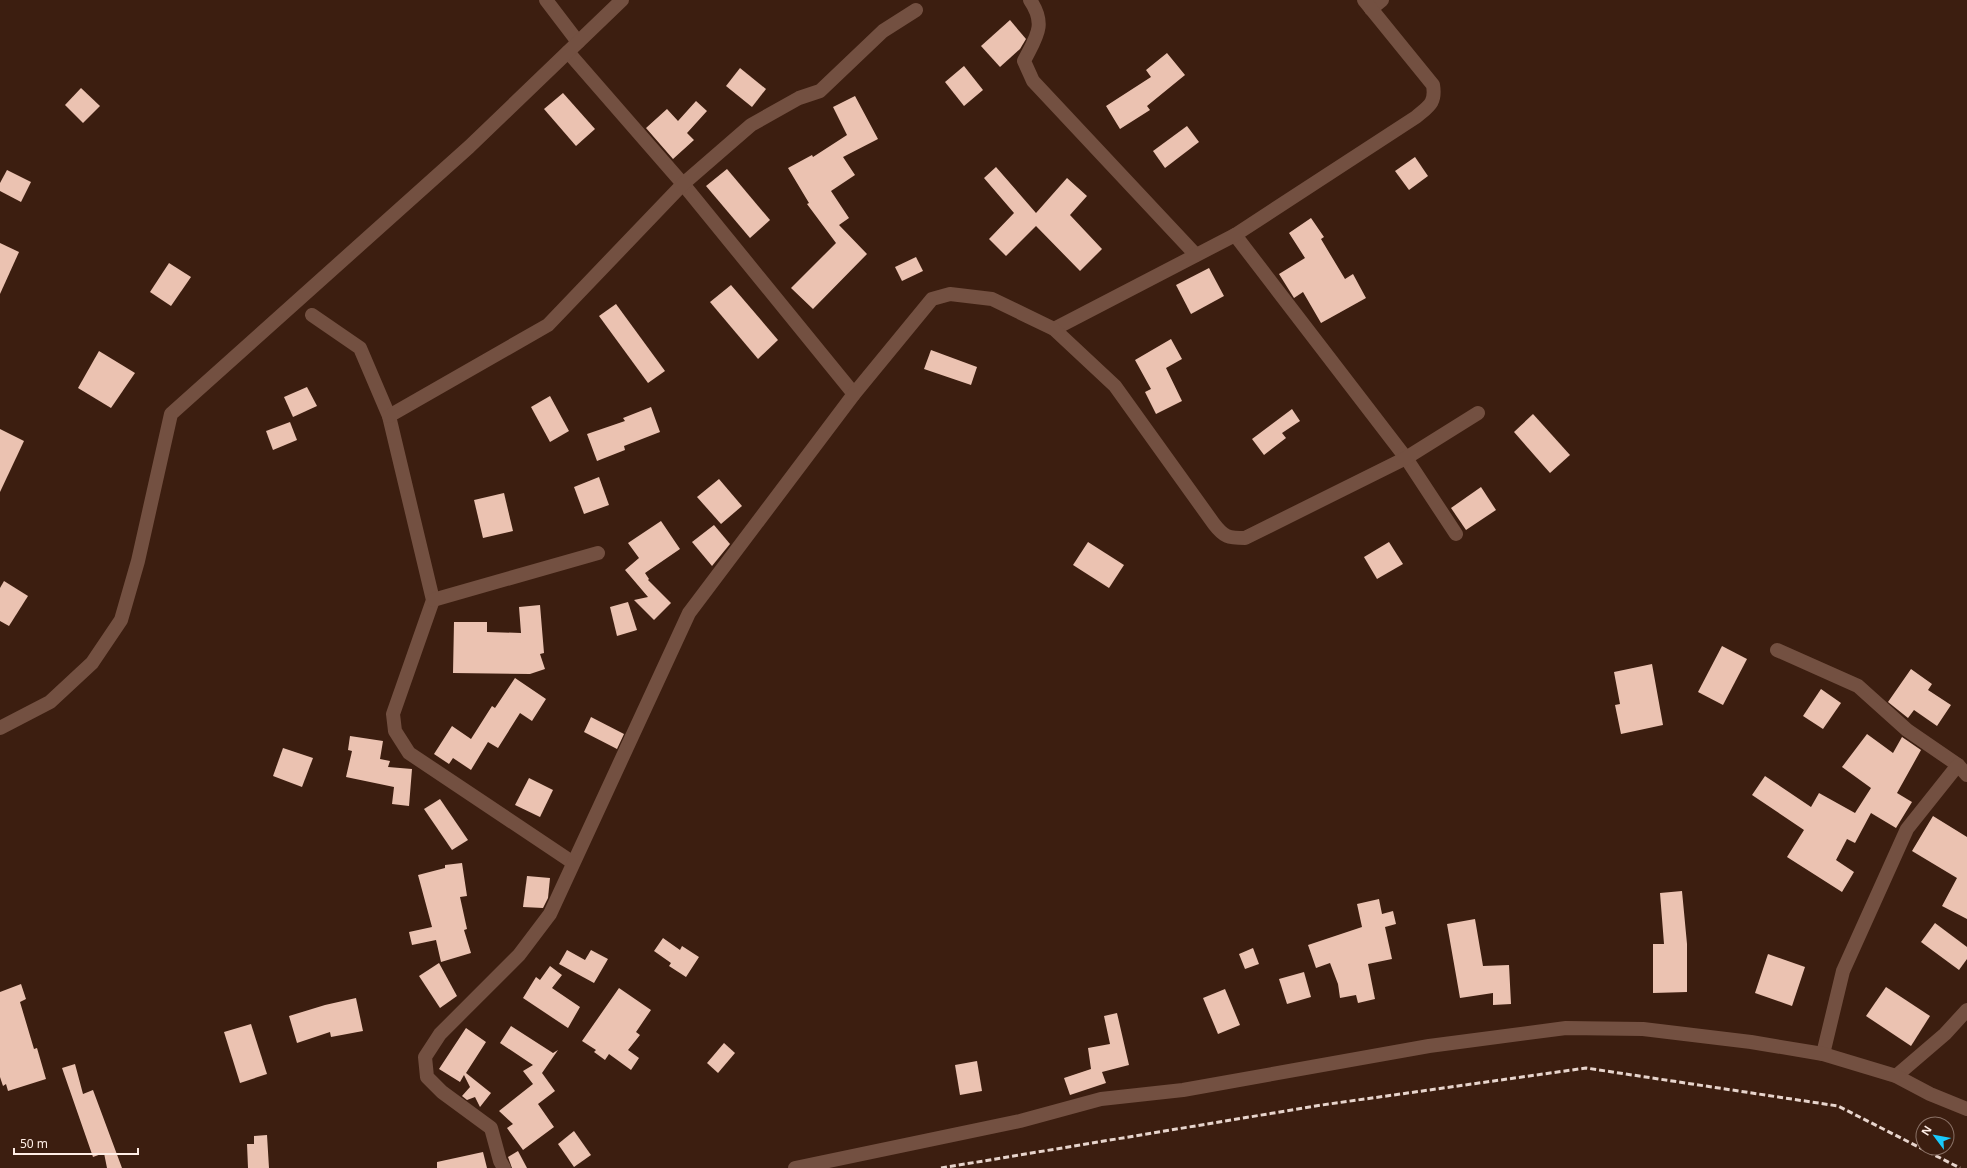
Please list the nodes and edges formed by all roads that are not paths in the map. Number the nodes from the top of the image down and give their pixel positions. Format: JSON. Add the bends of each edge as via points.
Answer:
{"nodes":[{"id":1,"x":546,"y":0,"type":"edge"},
{"id":2,"x":622,"y":0,"type":"edge"},
{"id":3,"x":1030,"y":0,"type":"edge"},
{"id":4,"x":1382,"y":0,"type":"edge"},
{"id":5,"x":1367,"y":4,"type":"edge"},
{"id":6,"x":916,"y":10,"type":"dead end"},
{"id":7,"x":578,"y":42,"type":"junction"},
{"id":8,"x":568,"y":52,"type":"junction"},
{"id":9,"x":683,"y":184,"type":"junction"},
{"id":10,"x":1235,"y":235,"type":"junction"},
{"id":11,"x":1196,"y":255,"type":"junction"},
{"id":12,"x":312,"y":316,"type":"dead end"},
{"id":13,"x":1054,"y":329,"type":"junction"},
{"id":14,"x":854,"y":394,"type":"junction"},
{"id":15,"x":1478,"y":413,"type":"dead end"},
{"id":16,"x":389,"y":416,"type":"junction"},
{"id":17,"x":1406,"y":458,"type":"junction"},
{"id":18,"x":1456,"y":534,"type":"dead end"},
{"id":19,"x":598,"y":554,"type":"dead end"},
{"id":20,"x":433,"y":600,"type":"junction"},
{"id":21,"x":1777,"y":650,"type":"dead end"},
{"id":22,"x":0,"y":728,"type":"edge"},
{"id":23,"x":1963,"y":770,"type":"edge"},
{"id":24,"x":572,"y":862,"type":"junction"},
{"id":25,"x":1967,"y":1010,"type":"edge"},
{"id":26,"x":1823,"y":1054,"type":"junction"},
{"id":27,"x":1896,"y":1076,"type":"junction"},
{"id":28,"x":1967,"y":1109,"type":"edge"},
{"id":29,"x":504,"y":1168,"type":"edge"},
{"id":30,"x":795,"y":1168,"type":"edge"}],
"edges":[{"from":1,"to":7,"type":"street"},
{"from":2,"to":7,"type":"street"},
{"from":3,"to":11,"type":"street","via":[[1038,10],[1039,31],[1024,61],[1033,81]]},
{"from":4,"to":5,"type":"street"},
{"from":5,"to":10,"type":"street","via":[[1433,85],[1435,96],[1430,105],[1416,117]]},
{"from":6,"to":9,"type":"street","via":[[883,31],[820,91],[799,98],[751,125]]},
{"from":7,"to":8,"type":"street"},
{"from":8,"to":9,"type":"street"},
{"from":8,"to":22,"type":"street","via":[[463,152],[171,414],[138,561],[121,620],[92,663],[50,702]]},
{"from":9,"to":14,"type":"street"},
{"from":9,"to":16,"type":"street","via":[[548,325]]},
{"from":10,"to":11,"type":"street"},
{"from":10,"to":17,"type":"street"},
{"from":11,"to":13,"type":"street"},
{"from":12,"to":16,"type":"street","via":[[360,348]]},
{"from":13,"to":14,"type":"street","via":[[992,299],[950,294],[932,300]]},
{"from":13,"to":17,"type":"street","via":[[1115,386],[1214,524],[1222,534],[1231,538],[1245,538]]},
{"from":14,"to":24,"type":"street","via":[[689,613]]},
{"from":15,"to":17,"type":"street"},
{"from":16,"to":20,"type":"street"},
{"from":17,"to":18,"type":"street"},
{"from":19,"to":20,"type":"street"},
{"from":20,"to":24,"type":"street","via":[[393,714],[395,731],[409,753]]},
{"from":21,"to":23,"type":"street","via":[[1858,686],[1907,730]]},
{"from":23,"to":26,"type":"street","via":[[1907,829],[1843,971]]},
{"from":24,"to":29,"type":"street","via":[[550,914],[523,949],[440,1034],[425,1057],[427,1077],[442,1092],[491,1128]]},
{"from":25,"to":27,"type":"street","via":[[1945,1034]]},
{"from":26,"to":27,"type":"street"},
{"from":26,"to":30,"type":"street","via":[[1643,1028],[1566,1028],[1429,1046],[1183,1090],[1101,1099],[1020,1121]]},
{"from":27,"to":28,"type":"street"}]}
